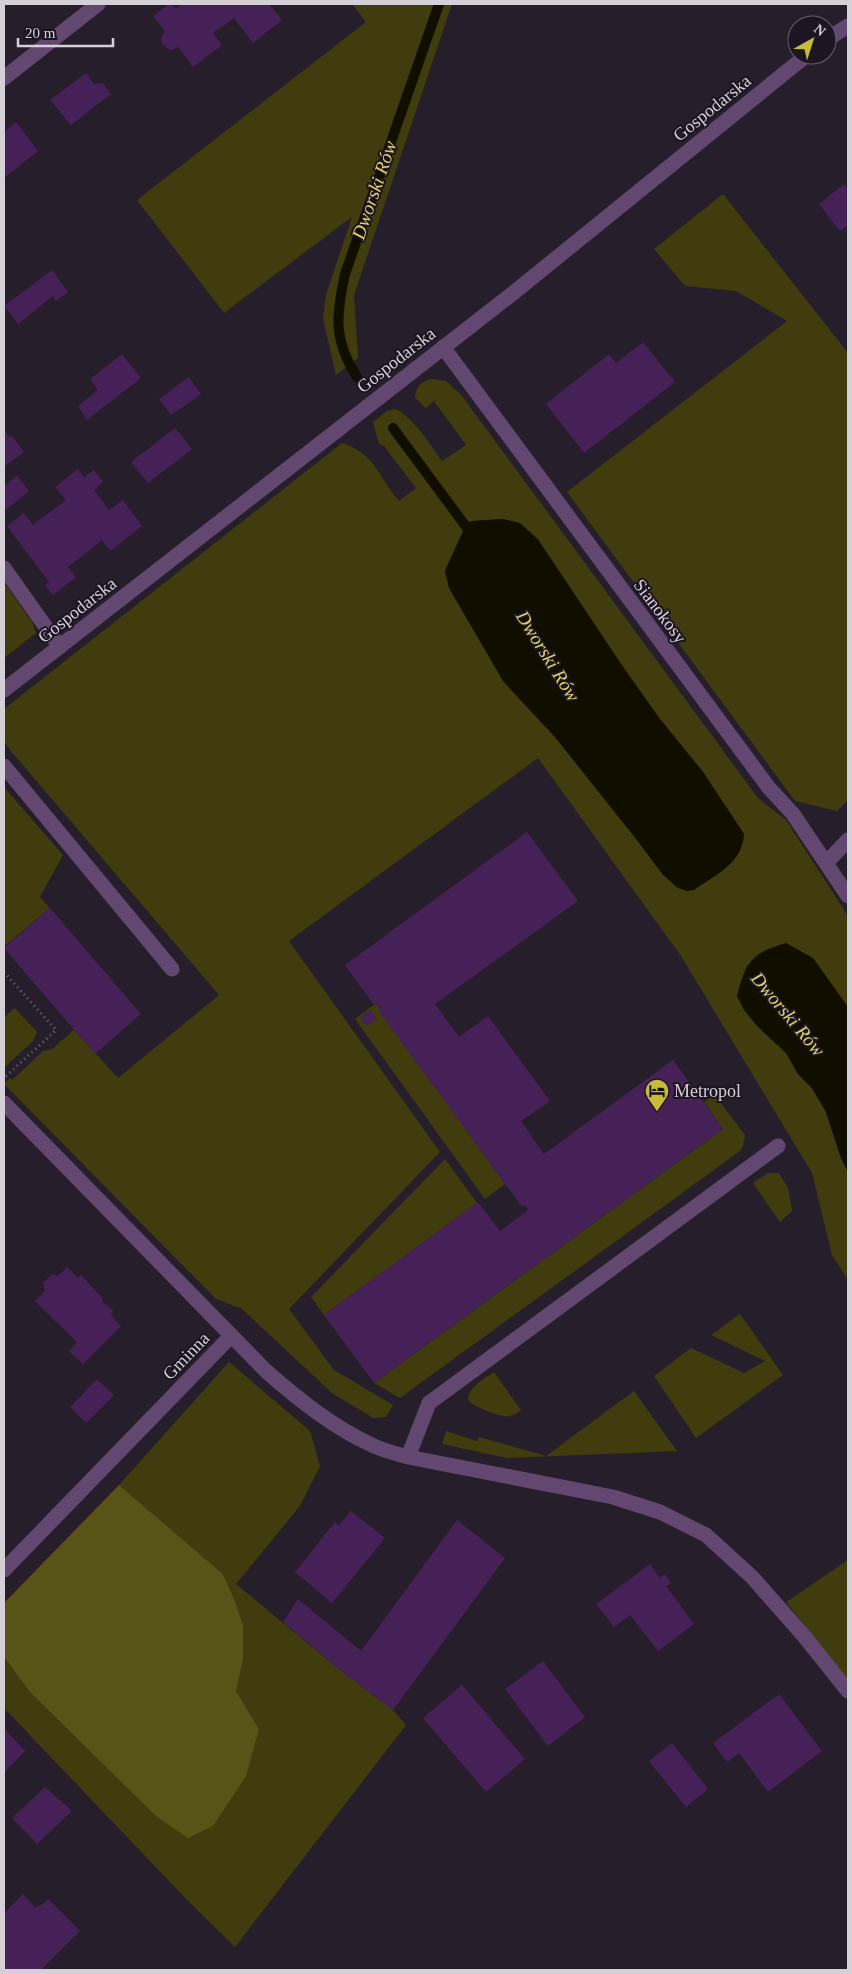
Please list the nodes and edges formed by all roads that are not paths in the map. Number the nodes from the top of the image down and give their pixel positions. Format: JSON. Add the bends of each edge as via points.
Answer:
{"nodes":[{"id":1,"x":98,"y":4,"type":"edge"},
{"id":2,"x":848,"y":26,"type":"edge"},
{"id":3,"x":837,"y":33,"type":"edge"},
{"id":4,"x":795,"y":65,"type":"edge"},
{"id":5,"x":4,"y":78,"type":"edge"},
{"id":6,"x":443,"y":348,"type":"junction"},
{"id":7,"x":4,"y":568,"type":"edge"},
{"id":8,"x":60,"y":647,"type":"junction"},
{"id":9,"x":4,"y":690,"type":"edge"},
{"id":10,"x":4,"y":766,"type":"edge"},
{"id":11,"x":848,"y":840,"type":"edge"},
{"id":12,"x":827,"y":862,"type":"junction"},
{"id":13,"x":848,"y":896,"type":"edge"},
{"id":14,"x":172,"y":969,"type":"dead end"},
{"id":15,"x":4,"y":1103,"type":"edge"},
{"id":16,"x":778,"y":1146,"type":"dead end"},
{"id":17,"x":231,"y":1336,"type":"junction"},
{"id":18,"x":408,"y":1458,"type":"junction"},
{"id":19,"x":4,"y":1570,"type":"edge"},
{"id":20,"x":848,"y":1691,"type":"edge"}],
"edges":[{"from":1,"to":5,"type":"street"},
{"from":2,"to":3,"type":"street"},
{"from":4,"to":6,"type":"street","name":"Gospodarska"},
{"from":6,"to":8,"type":"street","name":"Gospodarska"},
{"from":6,"to":12,"type":"street","name":"Sianokosy","via":[[768,788],[793,814]]},
{"from":7,"to":8,"type":"street"},
{"from":8,"to":9,"type":"street","name":"Gospodarska"},
{"from":10,"to":14,"type":"street"},
{"from":11,"to":12,"type":"street"},
{"from":12,"to":13,"type":"street","name":"Sianokosy"},
{"from":15,"to":17,"type":"street","name":"Gminna"},
{"from":16,"to":18,"type":"street","via":[[429,1403]]},
{"from":17,"to":18,"type":"street","via":[[298,1398],[340,1428],[376,1447]]},
{"from":17,"to":19,"type":"street","name":"Gminna"},
{"from":18,"to":20,"type":"street","via":[[613,1497],[660,1512],[706,1535],[752,1577]]}]}
